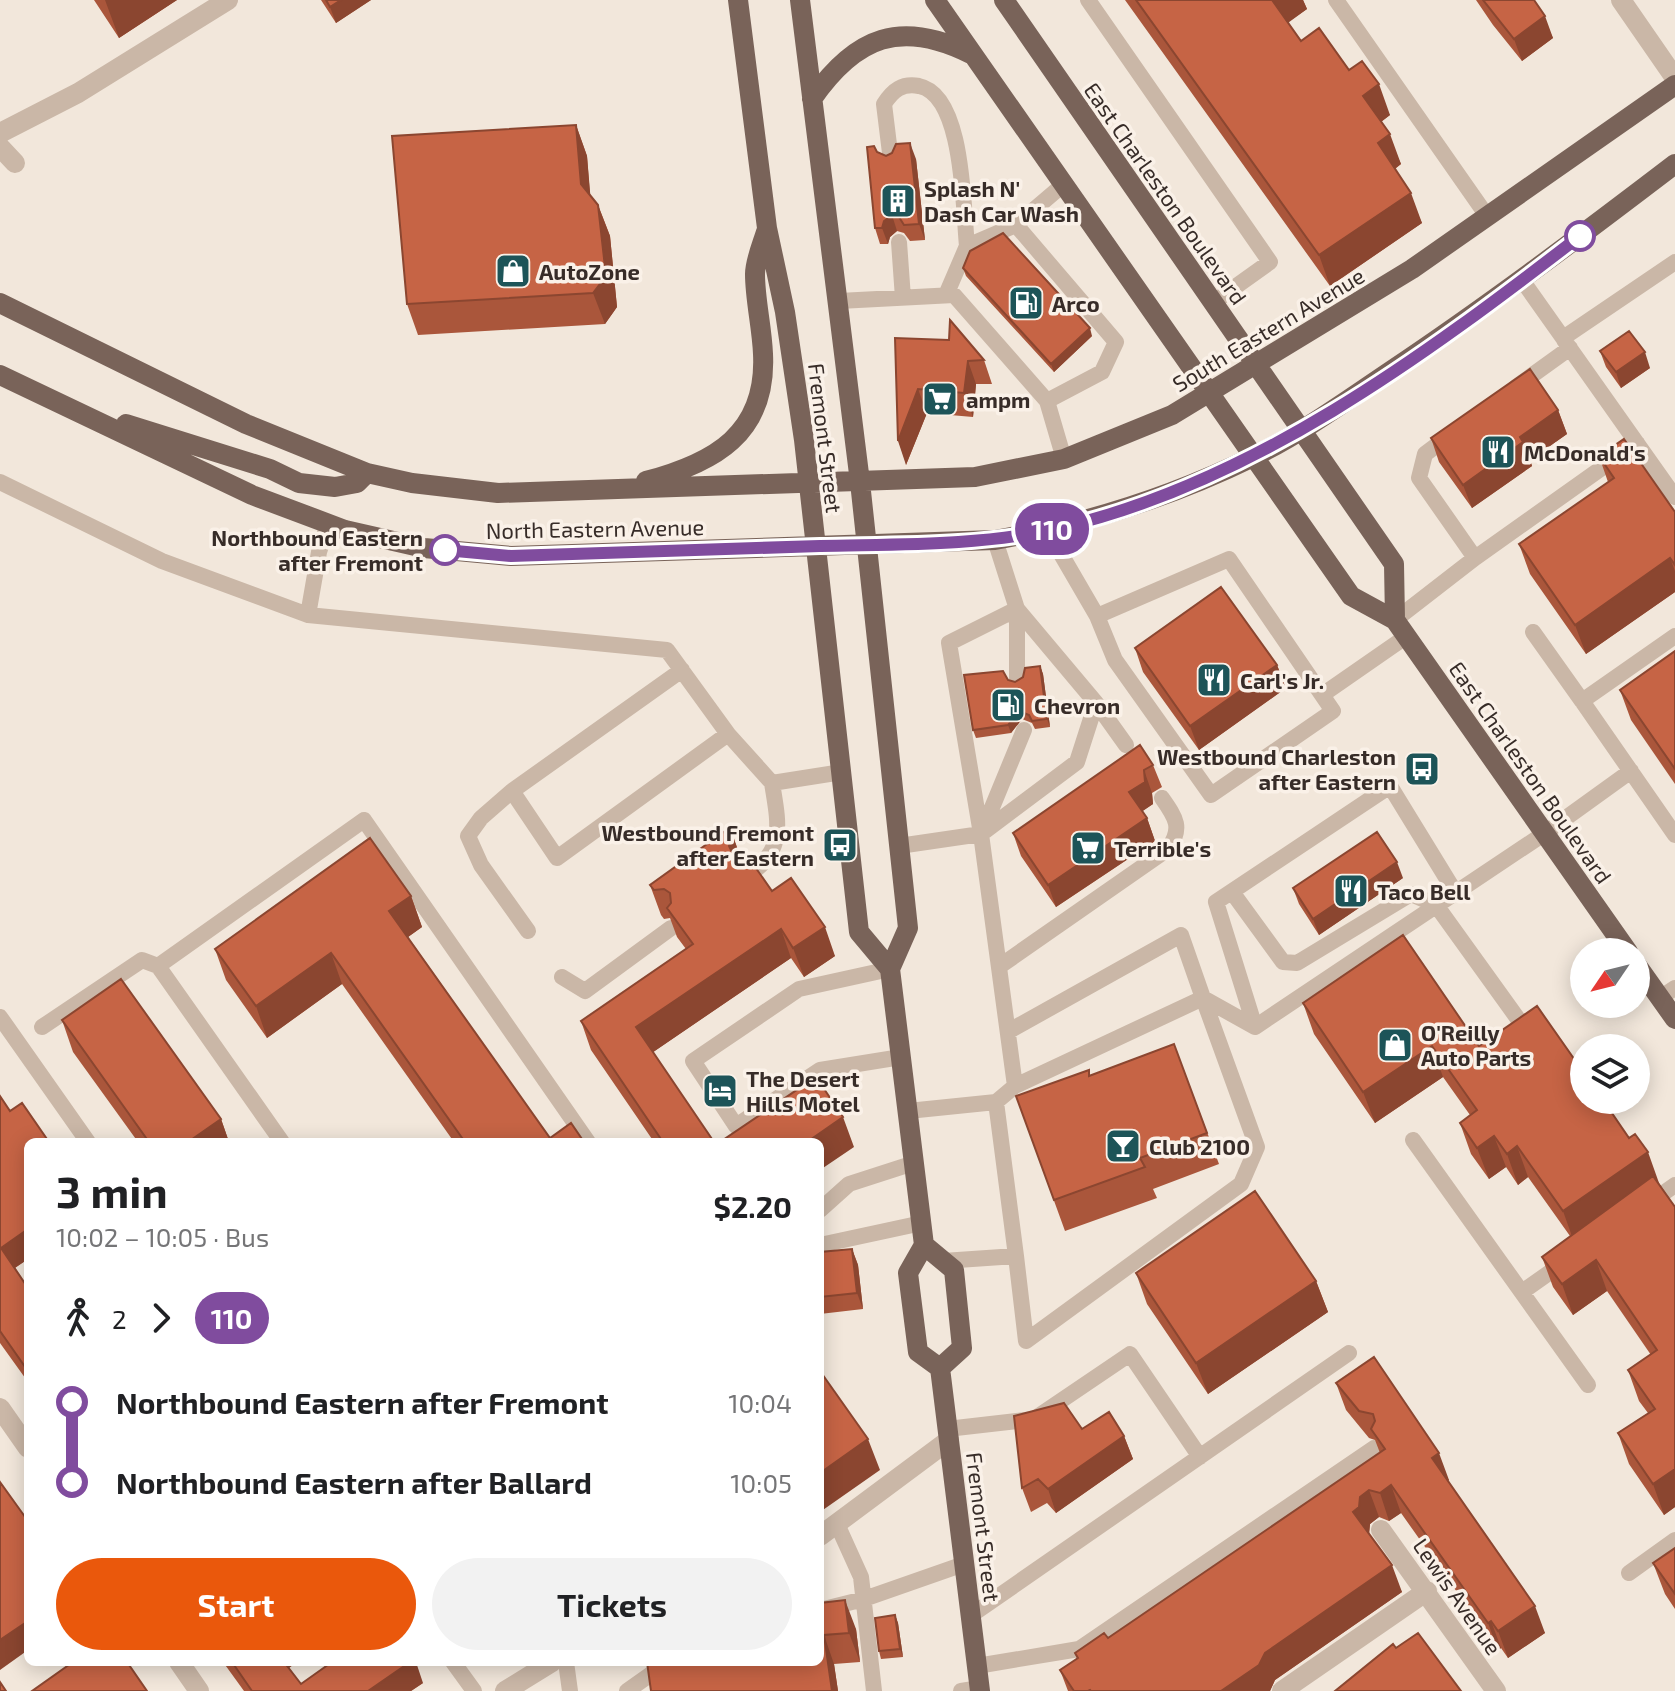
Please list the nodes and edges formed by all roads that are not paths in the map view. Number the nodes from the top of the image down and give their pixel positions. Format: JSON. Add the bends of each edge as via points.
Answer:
{"nodes":[{"id":1,"x":228,"y":0,"type":"edge"},
{"id":2,"x":738,"y":0,"type":"edge"},
{"id":3,"x":800,"y":0,"type":"edge"},
{"id":4,"x":935,"y":0,"type":"edge"},
{"id":5,"x":1004,"y":0,"type":"edge"},
{"id":6,"x":1088,"y":0,"type":"edge"},
{"id":7,"x":1336,"y":0,"type":"edge"},
{"id":8,"x":1621,"y":0,"type":"edge"},
{"id":9,"x":974,"y":55,"type":"junction"},
{"id":10,"x":1675,"y":78,"type":"edge"},
{"id":11,"x":1675,"y":85,"type":"edge"},
{"id":12,"x":812,"y":99,"type":"junction"},
{"id":13,"x":0,"y":133,"type":"edge"},
{"id":14,"x":0,"y":147,"type":"edge"},
{"id":15,"x":891,"y":161,"type":"edge"},
{"id":16,"x":15,"y":163,"type":"dead end"},
{"id":17,"x":1675,"y":164,"type":"edge"},
{"id":18,"x":1064,"y":184,"type":"junction"},
{"id":19,"x":1487,"y":216,"type":"junction"},
{"id":20,"x":1016,"y":225,"type":"junction"},
{"id":21,"x":767,"y":228,"type":"junction"},
{"id":22,"x":899,"y":242,"type":"dead end"},
{"id":23,"x":967,"y":246,"type":"junction"},
{"id":24,"x":1675,"y":262,"type":"edge"},
{"id":25,"x":1522,"y":280,"type":"junction"},
{"id":26,"x":946,"y":295,"type":"junction"},
{"id":27,"x":903,"y":298,"type":"junction"},
{"id":28,"x":839,"y":301,"type":"junction"},
{"id":29,"x":1214,"y":302,"type":"junction"},
{"id":30,"x":0,"y":303,"type":"edge"},
{"id":31,"x":1566,"y":343,"type":"junction"},
{"id":32,"x":1257,"y":365,"type":"junction"},
{"id":33,"x":0,"y":375,"type":"edge"},
{"id":34,"x":1211,"y":392,"type":"junction"},
{"id":35,"x":51,"y":400,"type":"junction"},
{"id":36,"x":1047,"y":401,"type":"junction"},
{"id":37,"x":1497,"y":401,"type":"edge"},
{"id":38,"x":1461,"y":428,"type":"edge"},
{"id":39,"x":1302,"y":431,"type":"junction"},
{"id":40,"x":1637,"y":443,"type":"junction"},
{"id":41,"x":1254,"y":457,"type":"junction"},
{"id":42,"x":1064,"y":459,"type":"junction"},
{"id":43,"x":367,"y":473,"type":"junction"},
{"id":44,"x":0,"y":482,"type":"edge"},
{"id":45,"x":835,"y":482,"type":"joint"},
{"id":46,"x":860,"y":482,"type":"junction"},
{"id":47,"x":809,"y":484,"type":"junction"},
{"id":48,"x":609,"y":490,"type":"junction"},
{"id":49,"x":1675,"y":497,"type":"edge"},
{"id":50,"x":328,"y":524,"type":"junction"},
{"id":51,"x":1047,"y":530,"type":"junction"},
{"id":52,"x":995,"y":540,"type":"junction"},
{"id":53,"x":866,"y":545,"type":"junction"},
{"id":54,"x":816,"y":546,"type":"junction"},
{"id":55,"x":1475,"y":558,"type":"junction"},
{"id":56,"x":1017,"y":609,"type":"junction"},
{"id":57,"x":308,"y":615,"type":"junction"},
{"id":58,"x":1097,"y":616,"type":"junction"},
{"id":59,"x":1401,"y":628,"type":"junction"},
{"id":60,"x":1533,"y":632,"type":"dead end"},
{"id":61,"x":1675,"y":636,"type":"edge"},
{"id":62,"x":682,"y":670,"type":"junction"},
{"id":63,"x":1017,"y":679,"type":"edge"},
{"id":64,"x":1322,"y":695,"type":"junction"},
{"id":65,"x":1582,"y":701,"type":"junction"},
{"id":66,"x":1096,"y":703,"type":"junction"},
{"id":67,"x":1024,"y":730,"type":"dead end"},
{"id":68,"x":728,"y":734,"type":"junction"},
{"id":69,"x":1126,"y":745,"type":"dead end"},
{"id":70,"x":1631,"y":771,"type":"junction"},
{"id":71,"x":842,"y":772,"type":"junction"},
{"id":72,"x":772,"y":783,"type":"junction"},
{"id":73,"x":512,"y":791,"type":"junction"},
{"id":74,"x":1162,"y":798,"type":"dead end"},
{"id":75,"x":1545,"y":833,"type":"junction"},
{"id":76,"x":981,"y":834,"type":"junction"},
{"id":77,"x":1675,"y":835,"type":"edge"},
{"id":78,"x":899,"y":846,"type":"junction"},
{"id":79,"x":750,"y":874,"type":"edge"},
{"id":80,"x":1232,"y":892,"type":"junction"},
{"id":81,"x":1455,"y":892,"type":"junction"},
{"id":82,"x":1436,"y":905,"type":"junction"},
{"id":83,"x":671,"y":928,"type":"edge"},
{"id":84,"x":528,"y":931,"type":"dead end"},
{"id":85,"x":1618,"y":938,"type":"edge"},
{"id":86,"x":158,"y":966,"type":"junction"},
{"id":87,"x":1000,"y":966,"type":"junction"},
{"id":88,"x":890,"y":969,"type":"junction"},
{"id":89,"x":562,"y":977,"type":"dead end"},
{"id":90,"x":1650,"y":977,"type":"edge"},
{"id":91,"x":1668,"y":993,"type":"edge"},
{"id":92,"x":1203,"y":998,"type":"junction"},
{"id":93,"x":0,"y":1017,"type":"edge"},
{"id":94,"x":1518,"y":1019,"type":"edge"},
{"id":95,"x":1675,"y":1019,"type":"edge"},
{"id":96,"x":42,"y":1027,"type":"dead end"},
{"id":97,"x":1255,"y":1027,"type":"junction"},
{"id":98,"x":1009,"y":1031,"type":"junction"},
{"id":99,"x":901,"y":1057,"type":"junction"},
{"id":100,"x":1015,"y":1086,"type":"junction"},
{"id":101,"x":996,"y":1102,"type":"junction"},
{"id":102,"x":908,"y":1111,"type":"junction"},
{"id":103,"x":85,"y":1138,"type":"edge"},
{"id":104,"x":279,"y":1138,"type":"edge"},
{"id":105,"x":585,"y":1138,"type":"edge"},
{"id":106,"x":1413,"y":1140,"type":"dead end"},
{"id":107,"x":914,"y":1163,"type":"junction"},
{"id":108,"x":1675,"y":1185,"type":"edge"},
{"id":109,"x":824,"y":1206,"type":"edge"},
{"id":110,"x":1637,"y":1211,"type":"edge"},
{"id":111,"x":922,"y":1223,"type":"junction"},
{"id":112,"x":824,"y":1244,"type":"edge"},
{"id":113,"x":924,"y":1245,"type":"junction"},
{"id":114,"x":1016,"y":1256,"type":"junction"},
{"id":115,"x":1573,"y":1256,"type":"edge"},
{"id":116,"x":943,"y":1261,"type":"junction"},
{"id":117,"x":1522,"y":1292,"type":"junction"},
{"id":118,"x":1349,"y":1353,"type":"dead end"},
{"id":119,"x":940,"y":1368,"type":"junction"},
{"id":120,"x":1588,"y":1385,"type":"dead end"},
{"id":121,"x":0,"y":1408,"type":"edge"},
{"id":122,"x":948,"y":1434,"type":"junction"},
{"id":123,"x":24,"y":1442,"type":"edge"},
{"id":124,"x":1374,"y":1448,"type":"edge"},
{"id":125,"x":1200,"y":1457,"type":"junction"},
{"id":126,"x":828,"y":1530,"type":"edge"},
{"id":127,"x":1381,"y":1530,"type":"dead end"},
{"id":128,"x":1675,"y":1540,"type":"edge"},
{"id":129,"x":964,"y":1564,"type":"junction"},
{"id":130,"x":1629,"y":1573,"type":"dead end"},
{"id":131,"x":1427,"y":1591,"type":"junction"},
{"id":132,"x":864,"y":1599,"type":"junction"},
{"id":133,"x":824,"y":1609,"type":"edge"},
{"id":134,"x":970,"y":1616,"type":"junction"},
{"id":135,"x":182,"y":1666,"type":"edge"},
{"id":136,"x":456,"y":1666,"type":"edge"},
{"id":137,"x":546,"y":1666,"type":"edge"},
{"id":138,"x":567,"y":1666,"type":"edge"},
{"id":139,"x":662,"y":1666,"type":"edge"},
{"id":140,"x":977,"y":1666,"type":"junction"},
{"id":141,"x":973,"y":1690,"type":"edge"},
{"id":142,"x":199,"y":1691,"type":"edge"},
{"id":143,"x":474,"y":1691,"type":"edge"},
{"id":144,"x":505,"y":1691,"type":"edge"},
{"id":145,"x":570,"y":1691,"type":"edge"},
{"id":146,"x":627,"y":1691,"type":"edge"},
{"id":147,"x":874,"y":1691,"type":"edge"},
{"id":148,"x":1282,"y":1691,"type":"edge"},
{"id":149,"x":1496,"y":1691,"type":"edge"}],
"edges":[{"from":1,"to":13,"type":"street","via":[[78,93]]},
{"from":2,"to":21,"type":"main road","name":"Fremont Street"},
{"from":3,"to":12,"type":"main road","name":"Fremont Street"},
{"from":4,"to":9,"type":"main road","name":"East Charleston Boulevard"},
{"from":5,"to":29,"type":"main road","name":"East Charleston Boulevard"},
{"from":6,"to":29,"type":"lane","via":[[1270,262]]},
{"from":7,"to":19,"type":"lane"},
{"from":8,"to":10,"type":"street"},
{"from":9,"to":12,"type":"main road","via":[[918,35],[890,37],[852,54]]},
{"from":9,"to":18,"type":"main road","name":"East Charleston Boulevard"},
{"from":11,"to":19,"type":"main road","name":"South Eastern Avenue"},
{"from":12,"to":28,"type":"main road","name":"Fremont Street"},
{"from":14,"to":16,"type":"street"},
{"from":15,"to":23,"type":"lane","via":[[884,104],[892,91],[909,84],[927,88],[945,104],[954,128]]},
{"from":17,"to":25,"type":"main road"},
{"from":18,"to":20,"type":"lane"},
{"from":18,"to":34,"type":"main road","name":"East Charleston Boulevard"},
{"from":19,"to":32,"type":"main road","name":"South Eastern Avenue"},
{"from":20,"to":23,"type":"lane"},
{"from":20,"to":36,"type":"lane","via":[[1116,342],[1102,372]]},
{"from":21,"to":47,"type":"main road","name":"Fremont Street","via":[[785,312]]},
{"from":21,"to":48,"type":"main road","via":[[755,271],[763,379],[746,425],[731,444],[694,466]]},
{"from":22,"to":27,"type":"lane"},
{"from":23,"to":26,"type":"lane"},
{"from":24,"to":31,"type":"lane"},
{"from":25,"to":31,"type":"lane"},
{"from":25,"to":39,"type":"main road"},
{"from":26,"to":27,"type":"lane"},
{"from":26,"to":36,"type":"lane","via":[[954,295]]},
{"from":27,"to":28,"type":"lane"},
{"from":28,"to":46,"type":"main road","name":"Fremont Street"},
{"from":29,"to":32,"type":"main road","name":"East Charleston Boulevard"},
{"from":30,"to":43,"type":"main road","name":"North Eastern Avenue","via":[[246,424]]},
{"from":31,"to":37,"type":"lane"},
{"from":31,"to":40,"type":"lane"},
{"from":32,"to":34,"type":"main road","name":"South Eastern Avenue"},
{"from":32,"to":39,"type":"main road","name":"East Charleston Boulevard"},
{"from":33,"to":35,"type":"main road","name":"North Eastern Avenue"},
{"from":34,"to":41,"type":"main road","name":"East Charleston Boulevard"},
{"from":34,"to":42,"type":"main road","name":"South Eastern Avenue","via":[[1152,425]]},
{"from":35,"to":43,"type":"main road","via":[[270,469],[299,483],[335,487],[357,483]]},
{"from":35,"to":50,"type":"main road","name":"North Eastern Avenue","via":[[252,495]]},
{"from":36,"to":42,"type":"lane"},
{"from":38,"to":55,"type":"lane","via":[[1425,454],[1419,478]]},
{"from":39,"to":41,"type":"main road"},
{"from":39,"to":59,"type":"main road","name":"East Charleston Boulevard","via":[[1394,564]]},
{"from":40,"to":49,"type":"lane"},
{"from":40,"to":55,"type":"lane"},
{"from":41,"to":51,"type":"main road","via":[[1132,506]]},
{"from":41,"to":59,"type":"main road","name":"East Charleston Boulevard","via":[[1351,596]]},
{"from":42,"to":46,"type":"main road","name":"South Eastern Avenue","via":[[975,477]]},
{"from":43,"to":48,"type":"main road","name":"North Eastern Avenue","via":[[453,490]]},
{"from":44,"to":57,"type":"lane","via":[[162,561]]},
{"from":45,"to":46,"type":"main road","name":"South Eastern Avenue"},
{"from":45,"to":47,"type":"main road","name":"North Eastern Avenue"},
{"from":46,"to":53,"type":"main road","name":"Fremont Street"},
{"from":47,"to":48,"type":"main road","name":"North Eastern Avenue"},
{"from":47,"to":54,"type":"main road","name":"Fremont Street"},
{"from":50,"to":54,"type":"main road","name":"North Eastern Avenue","via":[[424,548],[511,556]]},
{"from":50,"to":57,"type":"lane"},
{"from":51,"to":52,"type":"main road"},
{"from":51,"to":58,"type":"lane"},
{"from":52,"to":53,"type":"main road"},
{"from":52,"to":56,"type":"lane"},
{"from":53,"to":54,"type":"main road","name":"North Eastern Avenue"},
{"from":53,"to":78,"type":"main road","name":"Fremont Street"},
{"from":54,"to":71,"type":"main road","name":"Fremont Street"},
{"from":55,"to":59,"type":"lane"},
{"from":56,"to":63,"type":"lane"},
{"from":56,"to":66,"type":"lane"},
{"from":56,"to":76,"type":"lane","via":[[949,643]]},
{"from":57,"to":62,"type":"lane","via":[[667,650]]},
{"from":58,"to":64,"type":"lane","via":[[1229,559]]},
{"from":58,"to":64,"type":"lane","via":[[1115,660],[1211,795],[1333,711]]},
{"from":59,"to":64,"type":"lane"},
{"from":59,"to":75,"type":"main road","name":"East Charleston Boulevard"},
{"from":60,"to":65,"type":"lane"},
{"from":61,"to":65,"type":"lane"},
{"from":62,"to":68,"type":"lane"},
{"from":62,"to":73,"type":"lane"},
{"from":65,"to":70,"type":"lane"},
{"from":66,"to":69,"type":"lane"},
{"from":66,"to":76,"type":"lane","via":[[1077,762]]},
{"from":67,"to":76,"type":"lane"},
{"from":68,"to":72,"type":"lane"},
{"from":68,"to":73,"type":"lane","via":[[557,858]]},
{"from":70,"to":75,"type":"lane"},
{"from":70,"to":77,"type":"lane"},
{"from":71,"to":72,"type":"lane"},
{"from":71,"to":88,"type":"main road","name":"Fremont Street","via":[[859,932]]},
{"from":72,"to":79,"type":"lane","via":[[779,827],[768,861]]},
{"from":73,"to":84,"type":"lane","via":[[468,836],[481,865]]},
{"from":74,"to":87,"type":"lane","via":[[1177,821],[1178,835],[1168,849]]},
{"from":75,"to":81,"type":"lane"},
{"from":75,"to":85,"type":"main road","name":"East Charleston Boulevard"},
{"from":76,"to":78,"type":"lane"},
{"from":76,"to":87,"type":"lane"},
{"from":78,"to":88,"type":"main road","name":"Fremont Street","via":[[908,928]]},
{"from":80,"to":81,"type":"lane","via":[[1390,786]]},
{"from":80,"to":82,"type":"lane","via":[[1273,952],[1283,962],[1297,963],[1411,894]]},
{"from":80,"to":97,"type":"lane","via":[[1216,902]]},
{"from":81,"to":82,"type":"lane"},
{"from":82,"to":94,"type":"lane"},
{"from":82,"to":97,"type":"lane"},
{"from":83,"to":89,"type":"lane","via":[[585,991]]},
{"from":86,"to":96,"type":"lane","via":[[142,960]]},
{"from":86,"to":104,"type":"lane"},
{"from":86,"to":105,"type":"lane","via":[[364,820]]},
{"from":87,"to":98,"type":"lane"},
{"from":88,"to":99,"type":"main road"},
{"from":88,"to":99,"type":"lane","via":[[799,989],[693,1061],[736,1126],[820,1070]]},
{"from":90,"to":91,"type":"main road"},
{"from":91,"to":95,"type":"main road"},
{"from":92,"to":97,"type":"lane"},
{"from":92,"to":98,"type":"lane","via":[[1181,935]]},
{"from":92,"to":100,"type":"lane"},
{"from":92,"to":114,"type":"lane","via":[[1257,1147],[1241,1184],[1026,1341]]},
{"from":93,"to":103,"type":"lane"},
{"from":98,"to":100,"type":"lane"},
{"from":99,"to":102,"type":"main road"},
{"from":100,"to":101,"type":"lane"},
{"from":101,"to":102,"type":"lane"},
{"from":101,"to":114,"type":"lane"},
{"from":102,"to":107,"type":"main road"},
{"from":106,"to":117,"type":"lane"},
{"from":107,"to":109,"type":"lane","via":[[849,1184]]},
{"from":107,"to":111,"type":"main road"},
{"from":108,"to":110,"type":"lane"},
{"from":111,"to":112,"type":"lane"},
{"from":111,"to":113,"type":"main road"},
{"from":113,"to":116,"type":"main road"},
{"from":113,"to":119,"type":"main road","via":[[908,1273],[918,1352]]},
{"from":114,"to":116,"type":"lane"},
{"from":115,"to":117,"type":"lane"},
{"from":116,"to":119,"type":"main road","via":[[954,1270],[962,1348]]},
{"from":117,"to":120,"type":"lane"},
{"from":118,"to":125,"type":"lane"},
{"from":119,"to":122,"type":"main road","name":"Fremont Street"},
{"from":121,"to":123,"type":"street"},
{"from":122,"to":125,"type":"lane","via":[[1034,1419],[1130,1354]]},
{"from":122,"to":126,"type":"street"},
{"from":122,"to":129,"type":"main road","name":"Fremont Street"},
{"from":124,"to":140,"type":"lane","via":[[1079,1649]]},
{"from":125,"to":134,"type":"lane"},
{"from":126,"to":132,"type":"lane","via":[[861,1577]]},
{"from":127,"to":131,"type":"street","name":"Lewis Avenue"},
{"from":128,"to":130,"type":"lane"},
{"from":129,"to":132,"type":"lane"},
{"from":129,"to":134,"type":"main road","name":"Fremont Street"},
{"from":131,"to":148,"type":"street"},
{"from":131,"to":149,"type":"street","name":"Lewis Avenue"},
{"from":132,"to":133,"type":"lane"},
{"from":132,"to":147,"type":"lane"},
{"from":134,"to":140,"type":"main road","name":"Fremont Street"},
{"from":135,"to":142,"type":"street"},
{"from":136,"to":143,"type":"lane"},
{"from":137,"to":144,"type":"street"},
{"from":138,"to":145,"type":"lane"},
{"from":139,"to":146,"type":"lane"},
{"from":140,"to":141,"type":"main road","name":"Fremont Street"}]}
